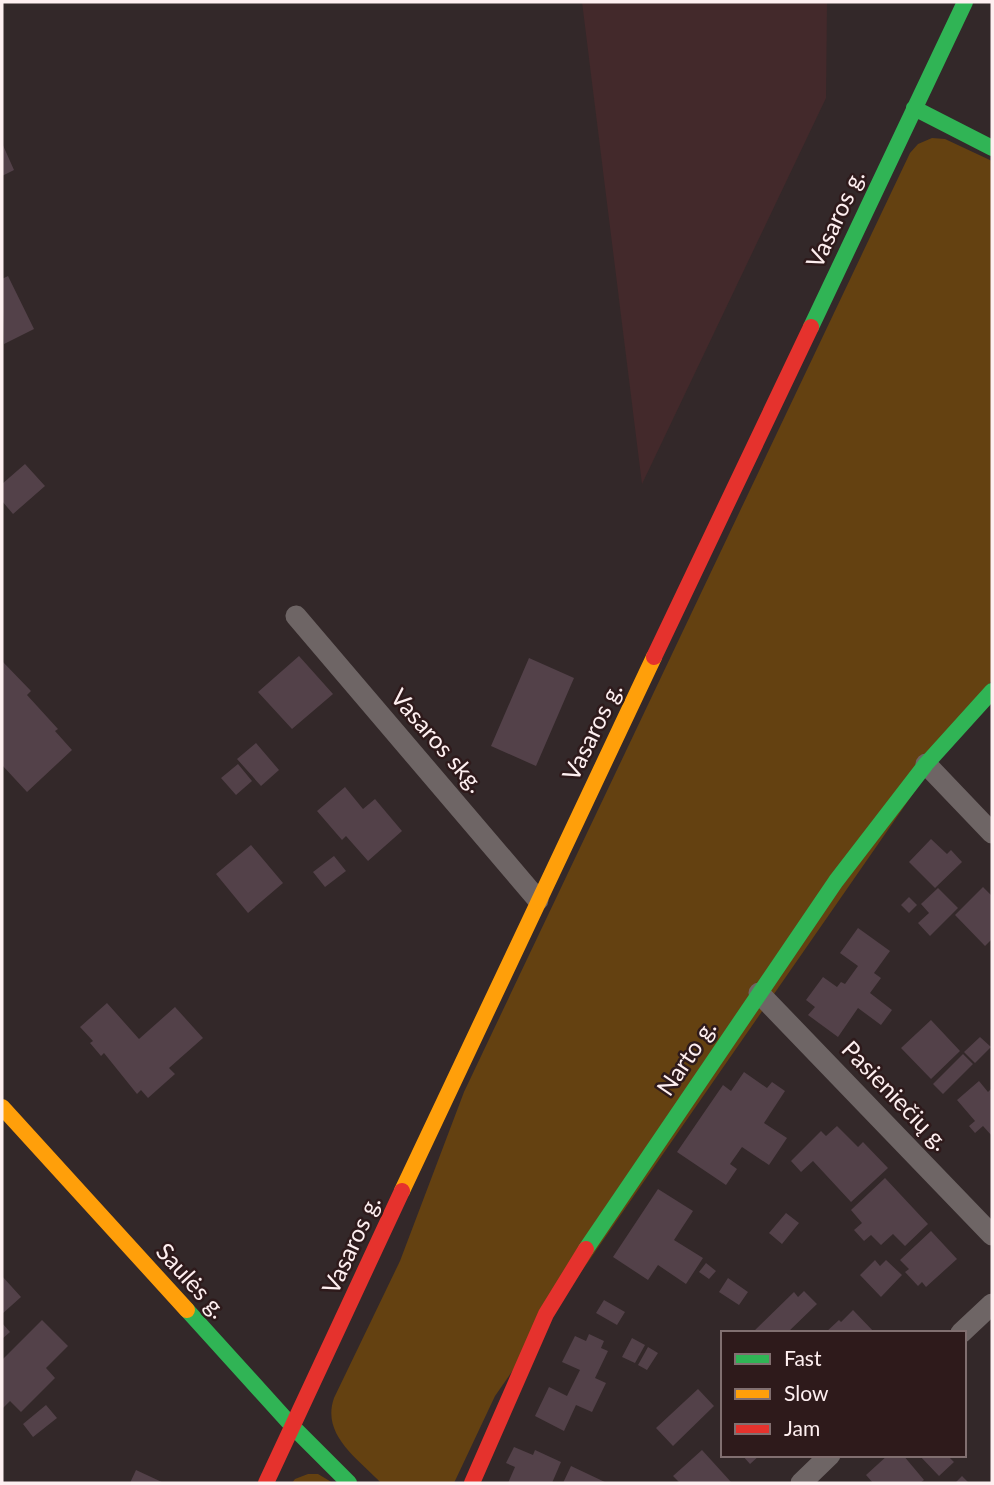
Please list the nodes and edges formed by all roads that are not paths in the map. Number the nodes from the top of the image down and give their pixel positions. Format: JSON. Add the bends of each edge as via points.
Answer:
{"nodes":[{"id":1,"x":965,"y":2,"type":"edge"},
{"id":2,"x":914,"y":108,"type":"junction"},
{"id":3,"x":992,"y":148,"type":"edge"},
{"id":4,"x":296,"y":616,"type":"dead end"},
{"id":5,"x":992,"y":691,"type":"edge"},
{"id":6,"x":926,"y":764,"type":"junction"},
{"id":7,"x":992,"y":833,"type":"edge"},
{"id":8,"x":538,"y":900,"type":"junction"},
{"id":9,"x":759,"y":993,"type":"junction"},
{"id":10,"x":2,"y":1107,"type":"edge"},
{"id":11,"x":992,"y":1236,"type":"edge"},
{"id":12,"x":992,"y":1304,"type":"edge"},
{"id":13,"x":963,"y":1331,"type":"edge"},
{"id":14,"x":293,"y":1427,"type":"junction"},
{"id":15,"x":829,"y":1457,"type":"edge"},
{"id":16,"x":266,"y":1483,"type":"edge"},
{"id":17,"x":349,"y":1483,"type":"edge"},
{"id":18,"x":472,"y":1483,"type":"edge"},
{"id":19,"x":801,"y":1483,"type":"edge"}],
"edges":[{"from":1,"to":2,"type":"street","name":"Vasaros g."},
{"from":2,"to":3,"type":"street"},
{"from":2,"to":8,"type":"street","name":"Vasaros g."},
{"from":4,"to":8,"type":"street","name":"Vasaros skg."},
{"from":5,"to":6,"type":"street","name":"Narto g."},
{"from":6,"to":7,"type":"street"},
{"from":6,"to":9,"type":"street","name":"Narto g.","via":[[836,881]]},
{"from":8,"to":14,"type":"street","name":"Vasaros g."},
{"from":9,"to":11,"type":"street","name":"Pasieniečių g."},
{"from":9,"to":18,"type":"street","name":"Narto g.","via":[[546,1314]]},
{"from":10,"to":14,"type":"street","name":"Saulės g."},
{"from":12,"to":13,"type":"street"},
{"from":14,"to":16,"type":"street","name":"Vasaros g."},
{"from":14,"to":17,"type":"street","name":"Saulės g."},
{"from":15,"to":19,"type":"street"}]}
